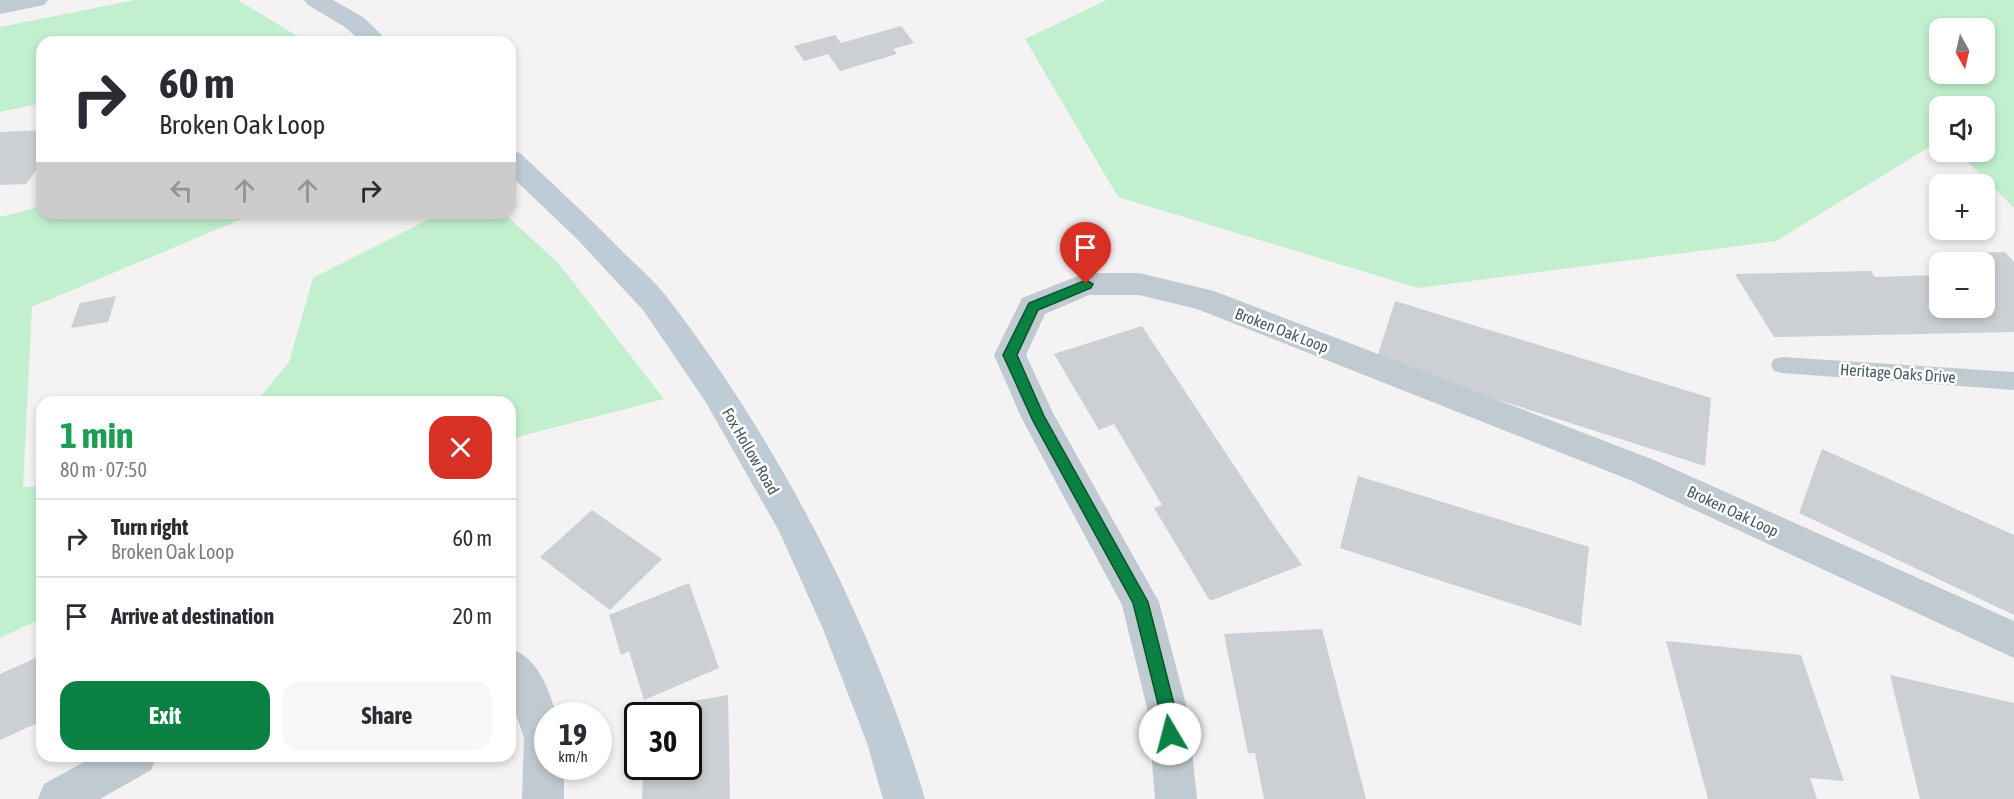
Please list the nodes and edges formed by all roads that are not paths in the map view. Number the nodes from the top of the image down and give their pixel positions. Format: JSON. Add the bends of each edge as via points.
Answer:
{"nodes":[{"id":1,"x":36,"y":0,"type":"edge"},
{"id":2,"x":316,"y":0,"type":"edge"},
{"id":3,"x":0,"y":7,"type":"edge"},
{"id":4,"x":370,"y":36,"type":"edge"},
{"id":5,"x":516,"y":165,"type":"edge"},
{"id":6,"x":1782,"y":365,"type":"dead end"},
{"id":7,"x":2014,"y":381,"type":"edge"},
{"id":8,"x":2014,"y":640,"type":"edge"},
{"id":9,"x":516,"y":674,"type":"edge"},
{"id":10,"x":125,"y":762,"type":"edge"},
{"id":11,"x":59,"y":799,"type":"edge"},
{"id":12,"x":543,"y":799,"type":"edge"},
{"id":13,"x":904,"y":799,"type":"edge"},
{"id":14,"x":1176,"y":799,"type":"edge"}],
"edges":[{"from":1,"to":3,"type":"street"},
{"from":2,"to":4,"type":"main road"},
{"from":5,"to":13,"type":"main road","name":"Fox Hollow Road","via":[[654,302],[717,392],[793,523],[842,628],[888,742]]},
{"from":6,"to":7,"type":"lane","name":"Heritage Oaks Drive"},
{"from":8,"to":14,"type":"street","name":"Broken Oak Loop","via":[[1642,470],[1203,299],[1139,284],[1086,284],[1033,306],[1010,355],[1038,417],[1140,602],[1168,712]]},
{"from":9,"to":12,"type":"street","via":[[529,692],[544,737]]},
{"from":10,"to":11,"type":"street"}]}
